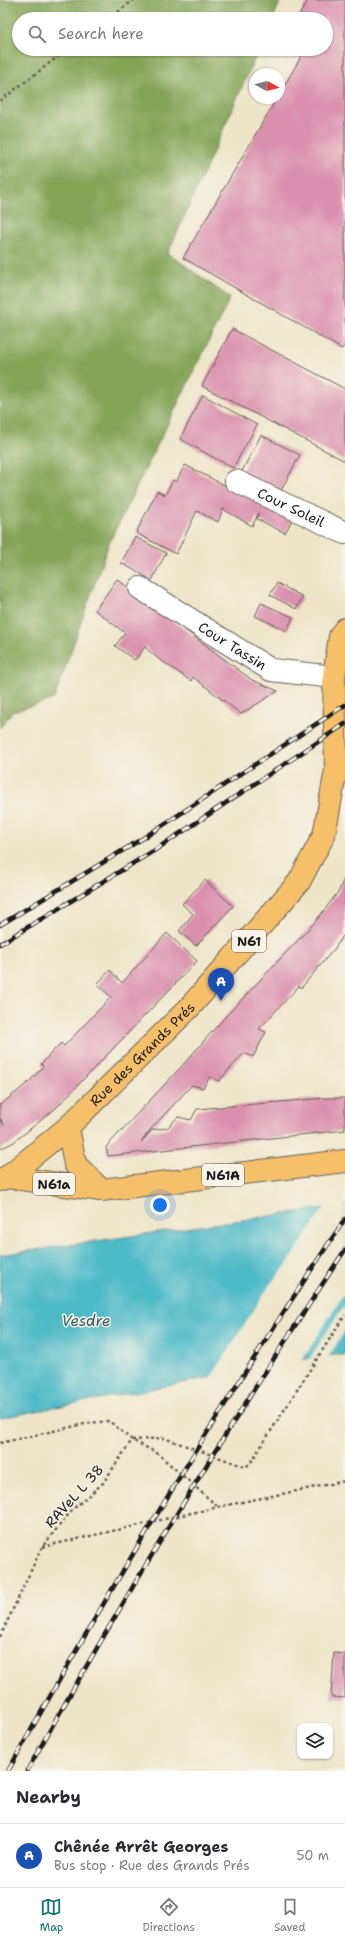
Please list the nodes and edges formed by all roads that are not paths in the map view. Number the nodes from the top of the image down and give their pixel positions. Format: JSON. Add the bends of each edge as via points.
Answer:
{"nodes":[{"id":1,"x":236,"y":481,"type":"dead end"},
{"id":2,"x":345,"y":533,"type":"edge"},
{"id":3,"x":140,"y":588,"type":"dead end"},
{"id":4,"x":345,"y":629,"type":"edge"},
{"id":5,"x":334,"y":677,"type":"junction"},
{"id":6,"x":68,"y":1127,"type":"junction"},
{"id":7,"x":345,"y":1161,"type":"edge"},
{"id":8,"x":3,"y":1179,"type":"edge"},
{"id":9,"x":101,"y":1190,"type":"junction"}],
"edges":[{"from":1,"to":2,"type":"street","name":"Cour Soleil"},
{"from":3,"to":5,"type":"street","name":"Cour Tassin","via":[[271,670]]},
{"from":4,"to":5,"type":"main road","name":"Rue des Grands Prés","number":"N61","via":[[340,636]]},
{"from":5,"to":6,"type":"main road","name":"Rue des Grands Prés","number":"N61","via":[[336,770],[324,835],[299,882],[189,1008]]},
{"from":6,"to":8,"type":"main road","name":"Rue des Grands Prés","number":"N61"},
{"from":6,"to":9,"type":"main road","number":"N61a","via":[[75,1164]]},
{"from":7,"to":9,"type":"main road","number":"N61A"},
{"from":8,"to":9,"type":"main road","number":"N61a"}]}
